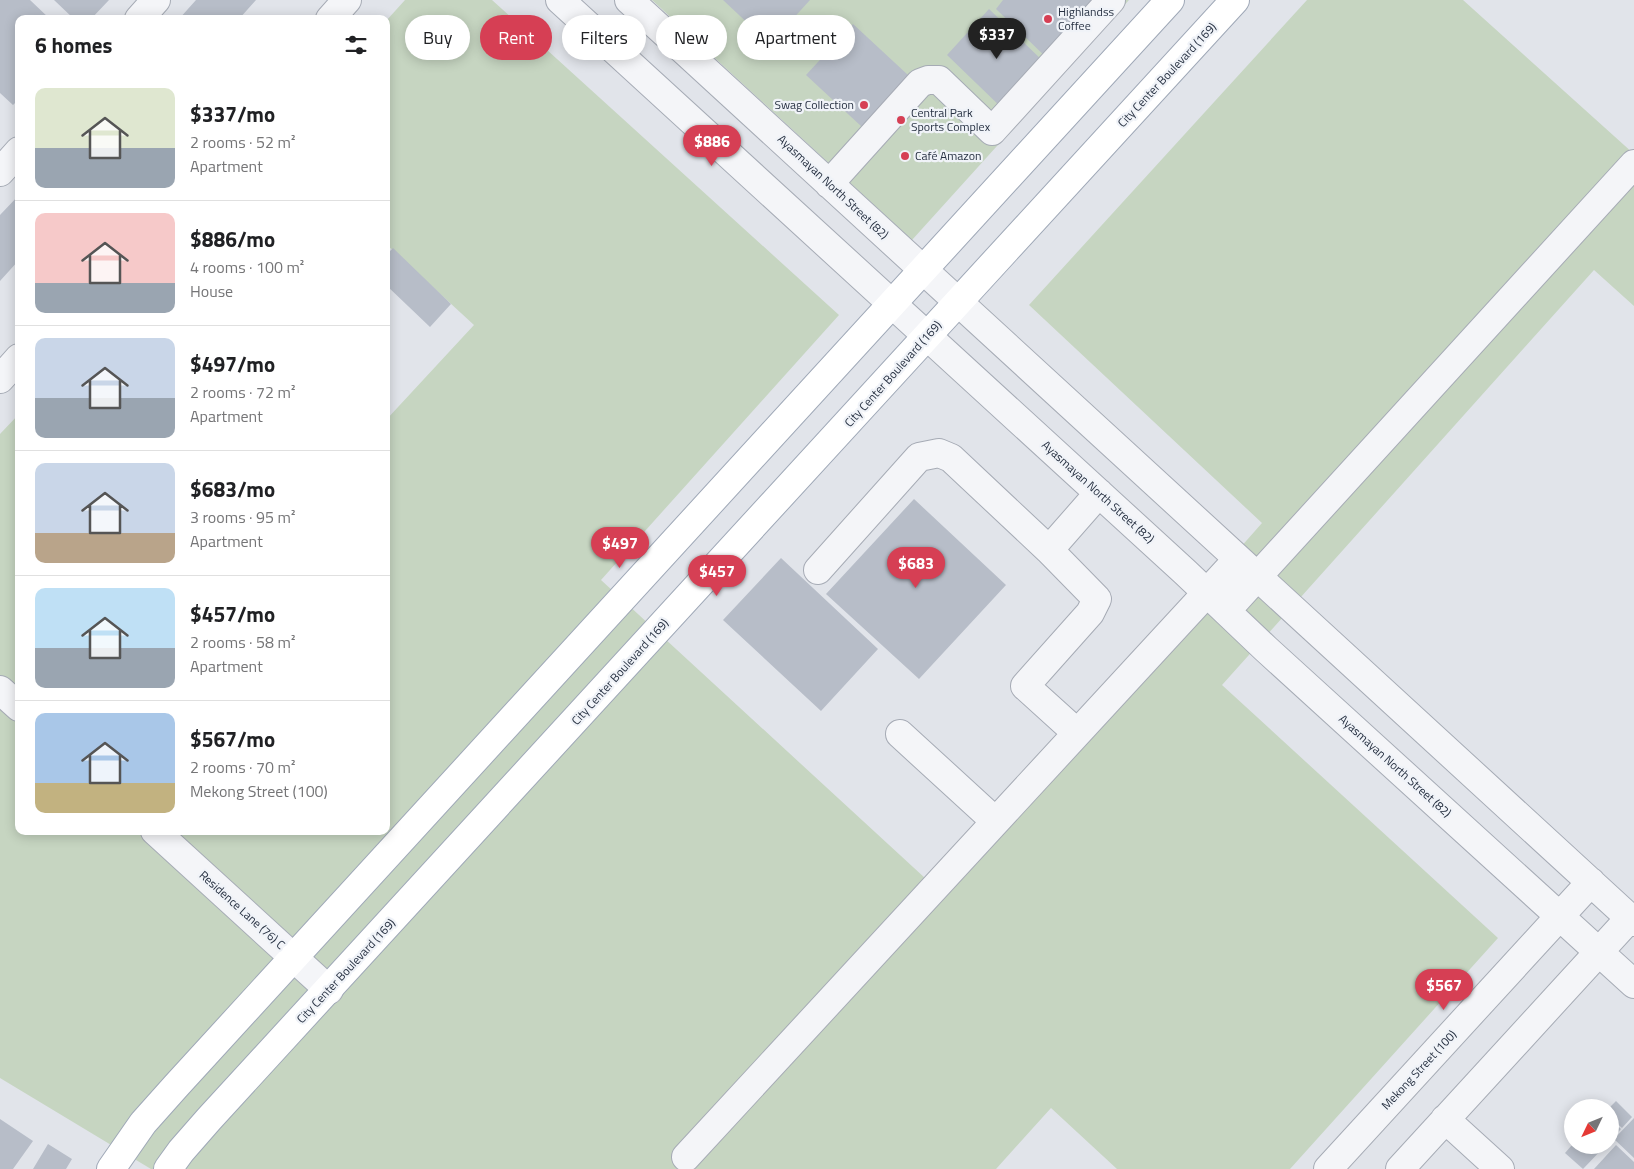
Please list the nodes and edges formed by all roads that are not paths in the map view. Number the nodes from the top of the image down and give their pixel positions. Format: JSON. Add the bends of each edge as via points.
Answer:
{"nodes":[{"id":1,"x":156,"y":0,"type":"edge"},
{"id":2,"x":347,"y":0,"type":"edge"},
{"id":3,"x":560,"y":0,"type":"edge"},
{"id":4,"x":629,"y":0,"type":"edge"},
{"id":5,"x":1111,"y":0,"type":"edge"},
{"id":6,"x":1170,"y":0,"type":"edge"},
{"id":7,"x":1235,"y":0,"type":"edge"},
{"id":8,"x":143,"y":15,"type":"edge"},
{"id":9,"x":334,"y":15,"type":"edge"},
{"id":10,"x":15,"y":156,"type":"edge"},
{"id":11,"x":1634,"y":164,"type":"edge"},
{"id":12,"x":0,"y":172,"type":"edge"},
{"id":13,"x":829,"y":184,"type":"junction"},
{"id":14,"x":923,"y":270,"type":"junction"},
{"id":15,"x":958,"y":302,"type":"junction"},
{"id":16,"x":892,"y":304,"type":"junction"},
{"id":17,"x":927,"y":336,"type":"junction"},
{"id":18,"x":15,"y":362,"type":"edge"},
{"id":19,"x":0,"y":379,"type":"edge"},
{"id":20,"x":1099,"y":493,"type":"junction"},
{"id":21,"x":1048,"y":550,"type":"junction"},
{"id":22,"x":1238,"y":559,"type":"junction"},
{"id":23,"x":818,"y":570,"type":"dead end"},
{"id":24,"x":1257,"y":577,"type":"junction"},
{"id":25,"x":1206,"y":592,"type":"junction"},
{"id":26,"x":1226,"y":611,"type":"junction"},
{"id":27,"x":0,"y":690,"type":"edge"},
{"id":28,"x":15,"y":703,"type":"edge"},
{"id":29,"x":1077,"y":733,"type":"junction"},
{"id":30,"x":900,"y":734,"type":"dead end"},
{"id":31,"x":995,"y":821,"type":"junction"},
{"id":32,"x":159,"y":835,"type":"edge"},
{"id":33,"x":1591,"y":882,"type":"junction"},
{"id":34,"x":1560,"y":916,"type":"junction"},
{"id":35,"x":1632,"y":920,"type":"edge"},
{"id":36,"x":1599,"y":952,"type":"junction"},
{"id":37,"x":294,"y":957,"type":"junction"},
{"id":38,"x":1634,"y":984,"type":"edge"},
{"id":39,"x":329,"y":990,"type":"junction"},
{"id":40,"x":1445,"y":1119,"type":"junction"},
{"id":41,"x":686,"y":1157,"type":"dead end"},
{"id":42,"x":111,"y":1169,"type":"edge"},
{"id":43,"x":168,"y":1169,"type":"edge"},
{"id":44,"x":1328,"y":1169,"type":"edge"},
{"id":45,"x":1400,"y":1169,"type":"edge"},
{"id":46,"x":1500,"y":1169,"type":"edge"}],
"edges":[{"from":1,"to":8,"type":"street"},
{"from":2,"to":9,"type":"street"},
{"from":3,"to":16,"type":"street","name":"Ayasmayan North Street (82)"},
{"from":4,"to":13,"type":"street","name":"Ayasmayan North Street (82)"},
{"from":5,"to":13,"type":"street","via":[[992,131],[939,80],[928,80],[920,83]]},
{"from":6,"to":14,"type":"main road"},
{"from":7,"to":15,"type":"main road","name":"City Center Boulevard (169)"},
{"from":10,"to":12,"type":"street"},
{"from":11,"to":24,"type":"street"},
{"from":13,"to":14,"type":"street","name":"Ayasmayan North Street (82)"},
{"from":14,"to":15,"type":"street","name":"Ayasmayan North Street (82)"},
{"from":14,"to":16,"type":"main road"},
{"from":15,"to":17,"type":"main road","name":"City Center Boulevard (169)"},
{"from":15,"to":22,"type":"street","name":"Ayasmayan North Street (82)"},
{"from":16,"to":17,"type":"street","name":"Ayasmayan North Street (82)"},
{"from":16,"to":37,"type":"main road"},
{"from":17,"to":20,"type":"street","name":"Ayasmayan North Street (82)"},
{"from":17,"to":39,"type":"main road","name":"City Center Boulevard (169)"},
{"from":18,"to":19,"type":"street"},
{"from":20,"to":21,"type":"street"},
{"from":20,"to":25,"type":"street","name":"Ayasmayan North Street (82)"},
{"from":21,"to":23,"type":"street","via":[[951,458],[939,452],[919,458]]},
{"from":21,"to":29,"type":"street","via":[[1098,599],[1090,613],[1025,686]]},
{"from":22,"to":24,"type":"street","name":"Ayasmayan North Street (82)"},
{"from":22,"to":25,"type":"street"},
{"from":24,"to":26,"type":"street"},
{"from":24,"to":33,"type":"street","name":"Ayasmayan North Street (82)"},
{"from":25,"to":26,"type":"street","name":"Ayasmayan North Street (82)"},
{"from":25,"to":29,"type":"street"},
{"from":26,"to":34,"type":"street","name":"Ayasmayan North Street (82)"},
{"from":27,"to":28,"type":"street"},
{"from":29,"to":31,"type":"street"},
{"from":30,"to":31,"type":"street"},
{"from":31,"to":41,"type":"street"},
{"from":32,"to":37,"type":"street","name":"Residence Lane (76) C"},
{"from":33,"to":34,"type":"street","name":"Mekong Street (100)"},
{"from":33,"to":35,"type":"street","name":"Ayasmayan North Street (82)"},
{"from":34,"to":36,"type":"street","name":"Ayasmayan North Street (82)"},
{"from":34,"to":44,"type":"street","name":"Mekong Street (100)"},
{"from":35,"to":36,"type":"street"},
{"from":36,"to":38,"type":"street","name":"Ayasmayan North Street (82)"},
{"from":36,"to":40,"type":"street"},
{"from":37,"to":39,"type":"street","name":"Residence Lane (76) C"},
{"from":37,"to":42,"type":"main road","via":[[143,1123]]},
{"from":39,"to":43,"type":"main road","name":"City Center Boulevard (169)","via":[[187,1144]]},
{"from":40,"to":45,"type":"street"},
{"from":40,"to":46,"type":"street"}]}
